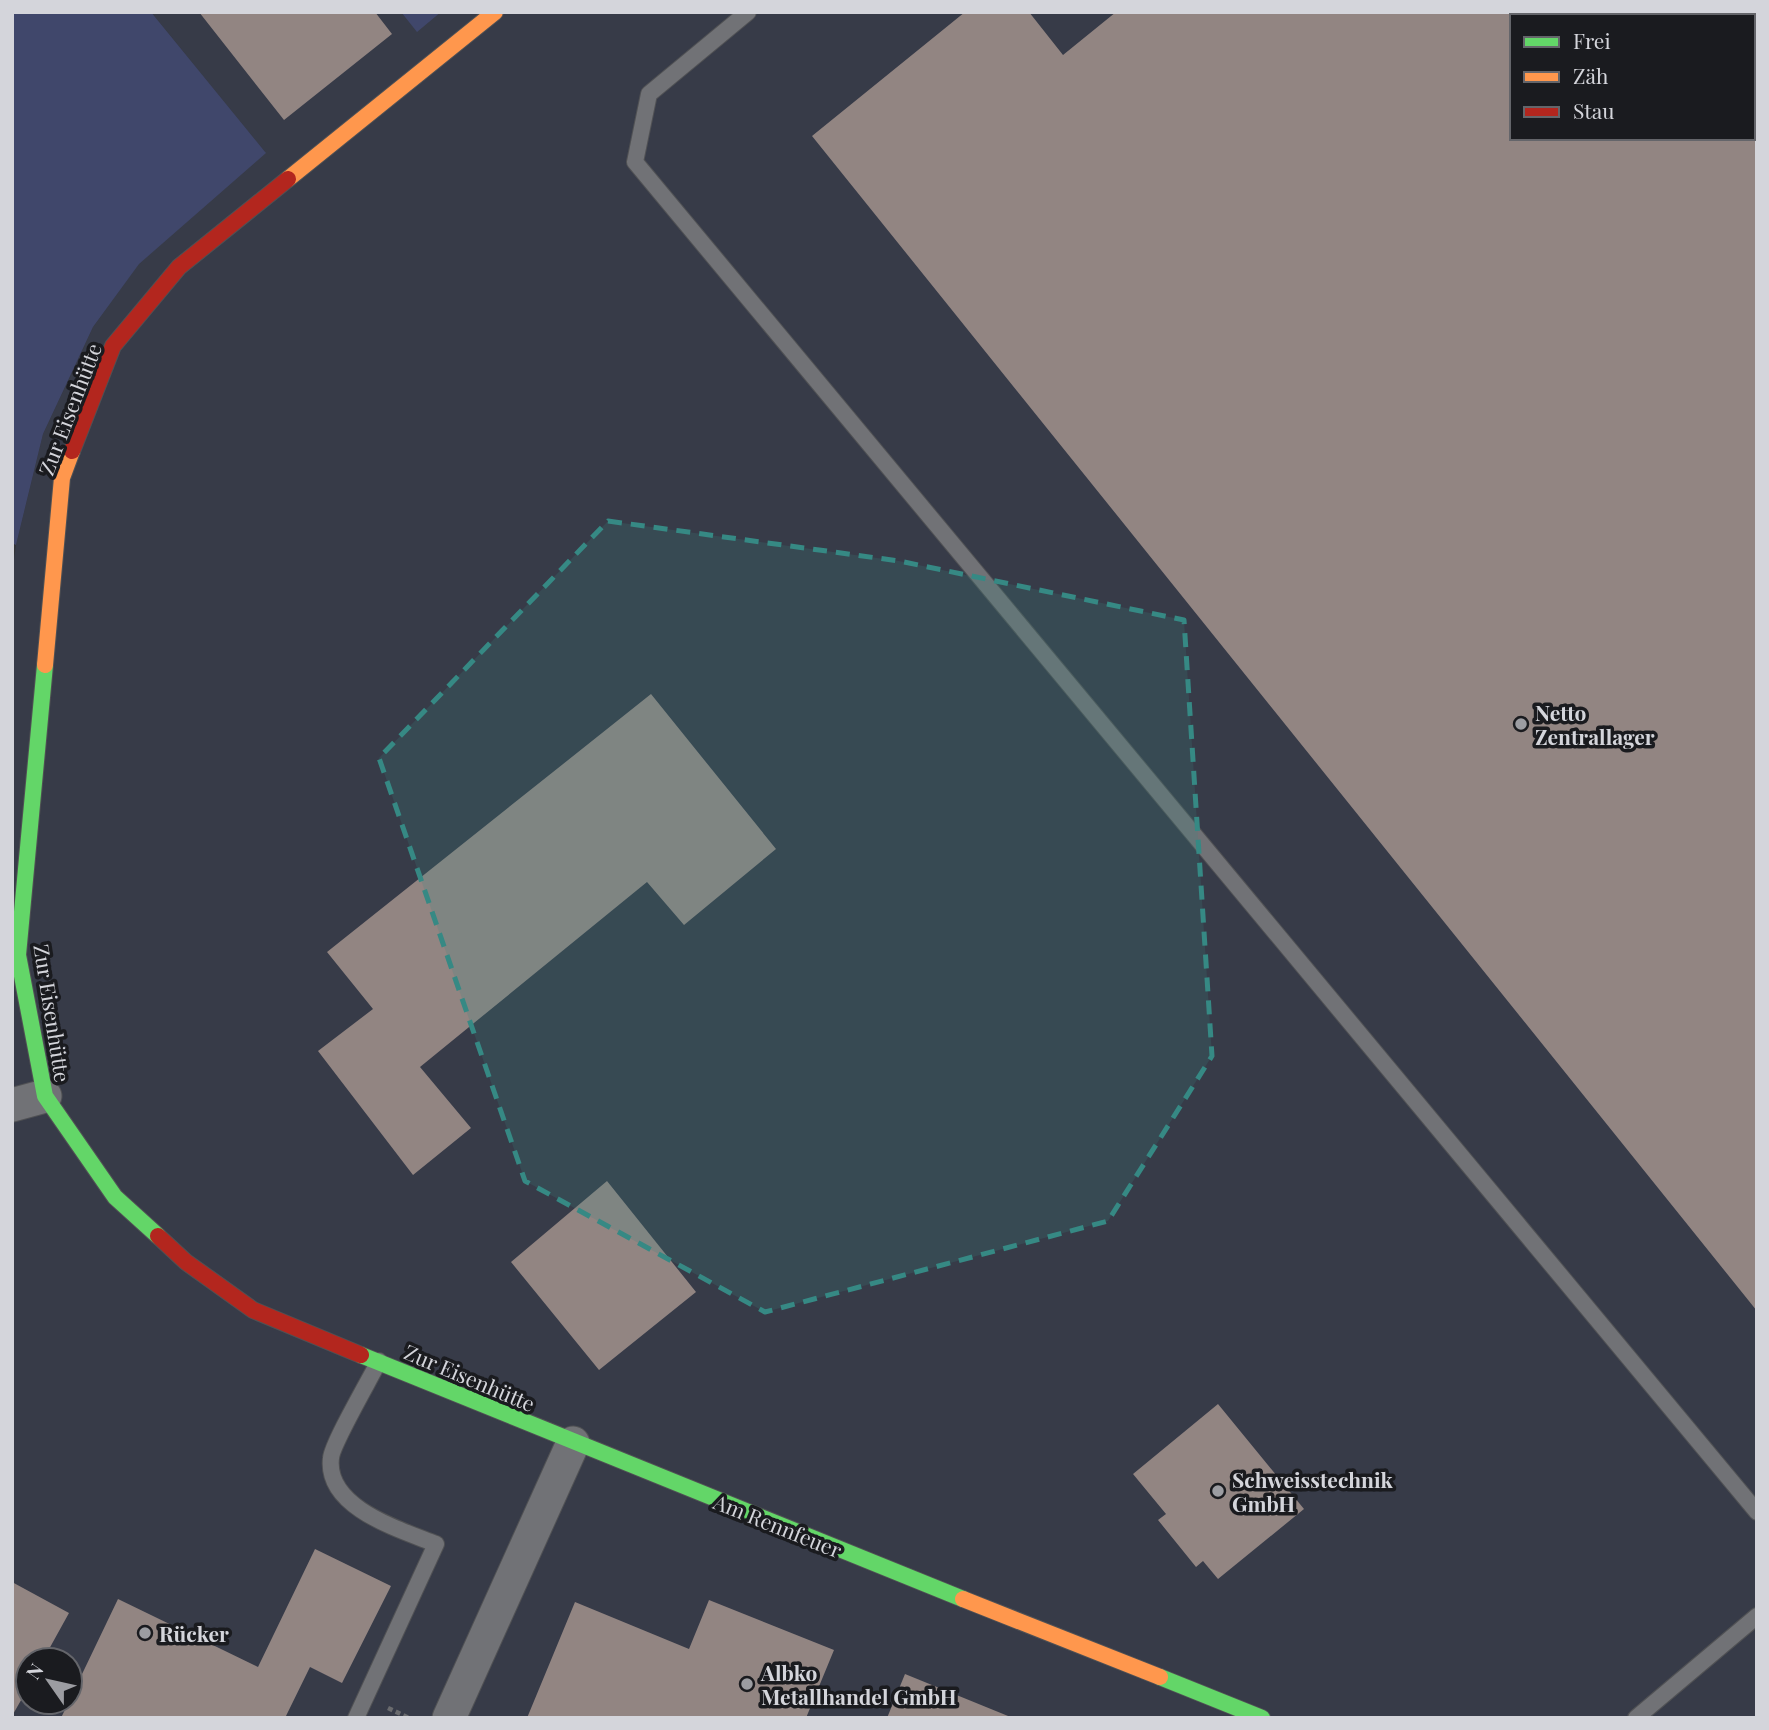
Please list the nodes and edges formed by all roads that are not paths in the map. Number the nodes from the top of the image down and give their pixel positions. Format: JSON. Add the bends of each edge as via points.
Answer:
{"nodes":[{"id":1,"x":495,"y":12,"type":"edge"},
{"id":2,"x":748,"y":12,"type":"edge"},
{"id":3,"x":45,"y":1096,"type":"junction"},
{"id":4,"x":12,"y":1105,"type":"edge"},
{"id":5,"x":379,"y":1361,"type":"junction"},
{"id":6,"x":573,"y":1443,"type":"junction"},
{"id":7,"x":1757,"y":1512,"type":"edge"},
{"id":8,"x":1757,"y":1616,"type":"edge"},
{"id":9,"x":356,"y":1718,"type":"edge"},
{"id":10,"x":449,"y":1718,"type":"edge"},
{"id":11,"x":1262,"y":1718,"type":"edge"},
{"id":12,"x":1636,"y":1718,"type":"edge"}],
"edges":[{"from":1,"to":3,"type":"street","name":"Zur Eisenhütte","via":[[179,267],[113,346],[62,478],[24,887],[18,955]]},
{"from":2,"to":7,"type":"lane","via":[[649,94],[635,162]]},
{"from":3,"to":4,"type":"street"},
{"from":3,"to":5,"type":"street","name":"Zur Eisenhütte","via":[[115,1197],[186,1262],[253,1310]]},
{"from":5,"to":6,"type":"street","name":"Zur Eisenhütte"},
{"from":5,"to":9,"type":"lane","via":[[331,1458],[337,1488],[368,1517],[436,1544]]},
{"from":6,"to":10,"type":"street"},
{"from":6,"to":11,"type":"street","name":"Am Rennfeuer"},
{"from":8,"to":12,"type":"lane"}]}
